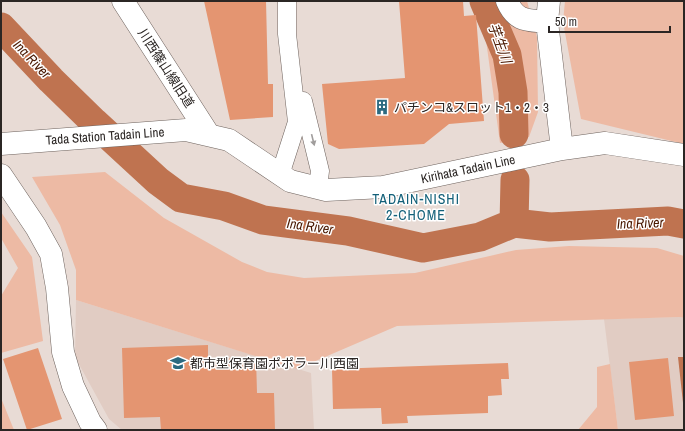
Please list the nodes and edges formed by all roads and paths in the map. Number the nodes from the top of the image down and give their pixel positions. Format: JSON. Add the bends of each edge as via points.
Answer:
{"nodes":[{"id":1,"x":123,"y":1,"type":"edge"},
{"id":2,"x":287,"y":1,"type":"edge"},
{"id":3,"x":507,"y":1,"type":"edge"},
{"id":4,"x":548,"y":11,"type":"edge"},
{"id":5,"x":287,"y":34,"type":"junction"},
{"id":6,"x":209,"y":135,"type":"junction"},
{"id":7,"x":8,"y":143,"type":"edge"},
{"id":8,"x":562,"y":149,"type":"junction"},
{"id":9,"x":684,"y":154,"type":"edge"},
{"id":10,"x":1,"y":175,"type":"edge"},
{"id":11,"x":280,"y":175,"type":"junction"},
{"id":12,"x":318,"y":188,"type":"junction"},
{"id":13,"x":96,"y":430,"type":"edge"}],
"edges":[{"from":1,"to":6,"type":"main road","name":"川西篠山線旧道"},
{"from":2,"to":5,"type":"street"},
{"from":3,"to":4,"type":"main road","via":[[510,8],[523,20]]},
{"from":4,"to":8,"type":"main road"},
{"from":5,"to":11,"type":"street","via":[[297,122]]},
{"from":5,"to":12,"type":"street","one_way":true,"via":[[320,171]]},
{"from":6,"to":7,"type":"main road","name":"Tada Station Tadain Line","via":[[186,130]]},
{"from":6,"to":11,"type":"main road","name":"Kirihata Tadain Line","via":[[228,140]]},
{"from":8,"to":9,"type":"main road","via":[[605,143]]},
{"from":8,"to":12,"type":"main road","name":"Kirihata Tadain Line","via":[[384,187],[326,190]]},
{"from":10,"to":13,"type":"main road","via":[[51,254],[57,288],[62,352],[72,386]]},
{"from":11,"to":12,"type":"main road","name":"Kirihata Tadain Line","via":[[290,181]]}]}
